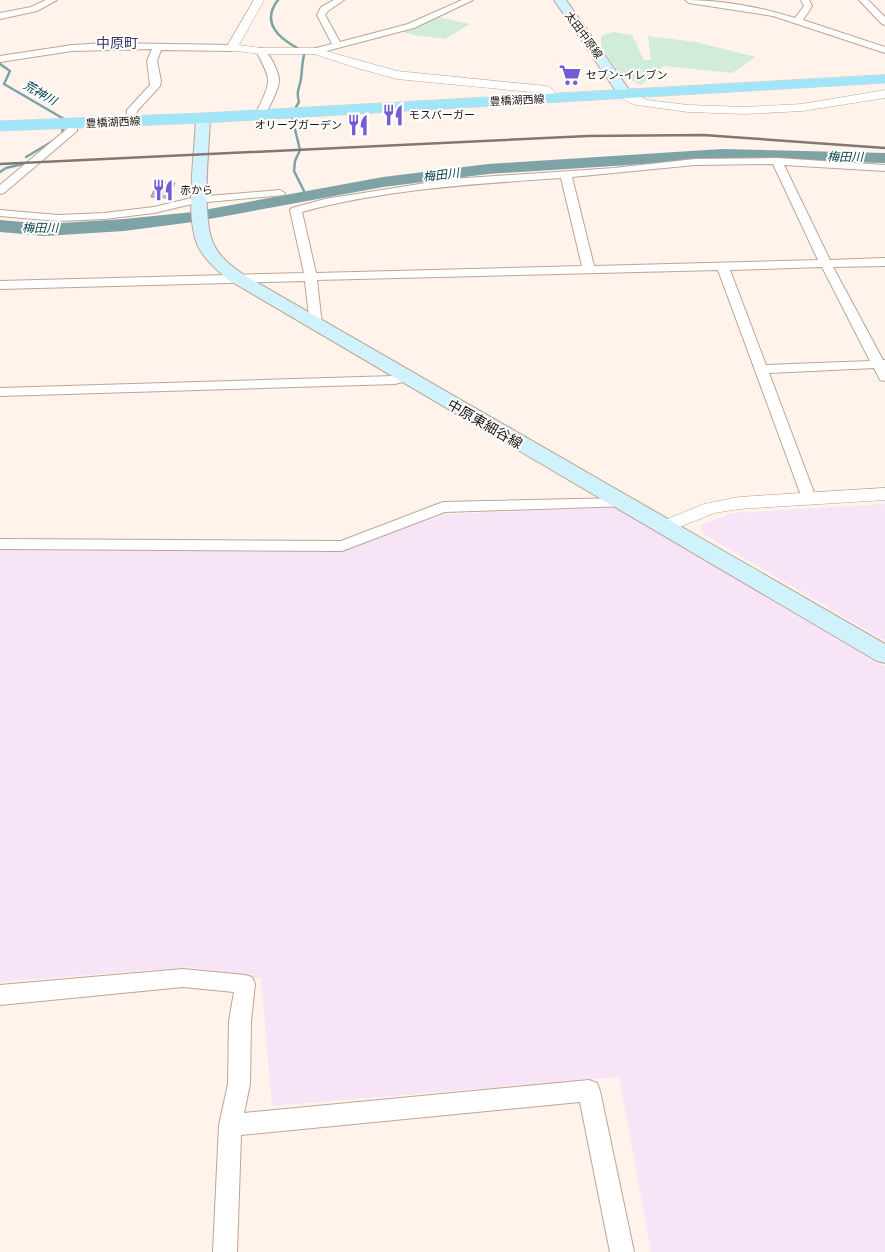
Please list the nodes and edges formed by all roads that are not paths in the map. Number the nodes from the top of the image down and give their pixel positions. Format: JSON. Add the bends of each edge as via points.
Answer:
{"nodes":[{"id":1,"x":53,"y":0,"type":"edge"},
{"id":2,"x":259,"y":0,"type":"edge"},
{"id":3,"x":340,"y":0,"type":"edge"},
{"id":4,"x":469,"y":0,"type":"edge"},
{"id":5,"x":560,"y":0,"type":"edge"},
{"id":6,"x":689,"y":0,"type":"edge"},
{"id":7,"x":805,"y":0,"type":"edge"},
{"id":8,"x":863,"y":0,"type":"edge"},
{"id":9,"x":0,"y":16,"type":"edge"},
{"id":10,"x":797,"y":22,"type":"junction"},
{"id":11,"x":885,"y":22,"type":"edge"},
{"id":12,"x":337,"y":44,"type":"junction"},
{"id":13,"x":158,"y":47,"type":"junction"},
{"id":14,"x":232,"y":48,"type":"junction"},
{"id":15,"x":885,"y":50,"type":"edge"},
{"id":16,"x":261,"y":51,"type":"junction"},
{"id":17,"x":315,"y":51,"type":"junction"},
{"id":18,"x":0,"y":59,"type":"edge"},
{"id":19,"x":885,"y":79,"type":"edge"},
{"id":20,"x":626,"y":94,"type":"junction"},
{"id":21,"x":885,"y":94,"type":"edge"},
{"id":22,"x":553,"y":98,"type":"junction"},
{"id":23,"x":260,"y":114,"type":"junction"},
{"id":24,"x":203,"y":118,"type":"junction"},
{"id":25,"x":131,"y":122,"type":"junction"},
{"id":26,"x":65,"y":124,"type":"junction"},
{"id":27,"x":0,"y":126,"type":"edge"},
{"id":28,"x":777,"y":161,"type":"junction"},
{"id":29,"x":885,"y":168,"type":"edge"},
{"id":30,"x":566,"y":175,"type":"junction"},
{"id":31,"x":0,"y":191,"type":"edge"},
{"id":32,"x":280,"y":193,"type":"dead end"},
{"id":33,"x":201,"y":201,"type":"junction"},
{"id":34,"x":0,"y":213,"type":"edge"},
{"id":35,"x":885,"y":262,"type":"edge"},
{"id":36,"x":826,"y":264,"type":"junction"},
{"id":37,"x":723,"y":267,"type":"junction"},
{"id":38,"x":588,"y":271,"type":"junction"},
{"id":39,"x":311,"y":278,"type":"junction"},
{"id":40,"x":238,"y":279,"type":"junction"},
{"id":41,"x":0,"y":285,"type":"edge"},
{"id":42,"x":316,"y":325,"type":"junction"},
{"id":43,"x":882,"y":365,"type":"edge"},
{"id":44,"x":760,"y":369,"type":"junction"},
{"id":45,"x":405,"y":377,"type":"junction"},
{"id":46,"x":885,"y":377,"type":"edge"},
{"id":47,"x":0,"y":392,"type":"edge"},
{"id":48,"x":885,"y":494,"type":"edge"},
{"id":49,"x":809,"y":498,"type":"junction"},
{"id":50,"x":622,"y":503,"type":"junction"},
{"id":51,"x":665,"y":527,"type":"junction"},
{"id":52,"x":0,"y":544,"type":"edge"},
{"id":53,"x":885,"y":655,"type":"edge"},
{"id":54,"x":0,"y":995,"type":"edge"},
{"id":55,"x":230,"y":1125,"type":"junction"},
{"id":56,"x":225,"y":1252,"type":"edge"},
{"id":57,"x":622,"y":1252,"type":"edge"}],
"edges":[{"from":1,"to":9,"type":"street","via":[[34,10]]},
{"from":2,"to":14,"type":"street"},
{"from":3,"to":12,"type":"street","via":[[324,9],[321,15]]},
{"from":4,"to":12,"type":"street","via":[[411,26]]},
{"from":5,"to":20,"type":"main road","name":"太田中原線"},
{"from":6,"to":10,"type":"street","via":[[753,9]]},
{"from":7,"to":10,"type":"street","via":[[808,6]]},
{"from":8,"to":11,"type":"street"},
{"from":10,"to":15,"type":"street"},
{"from":12,"to":17,"type":"street"},
{"from":13,"to":14,"type":"street"},
{"from":13,"to":18,"type":"street","via":[[72,48]]},
{"from":13,"to":25,"type":"street","via":[[152,61],[155,86],[132,110]]},
{"from":14,"to":16,"type":"street"},
{"from":16,"to":17,"type":"street"},
{"from":16,"to":23,"type":"street","via":[[273,73],[274,82]]},
{"from":17,"to":22,"type":"street","via":[[396,74],[546,90]]},
{"from":19,"to":20,"type":"main road","name":"豊橋湖西線"},
{"from":20,"to":21,"type":"street","via":[[644,103],[731,112],[823,105]]},
{"from":20,"to":22,"type":"main road","name":"豊橋湖西線"},
{"from":22,"to":23,"type":"main road","name":"豊橋湖西線"},
{"from":23,"to":24,"type":"main road","name":"豊橋湖西線"},
{"from":24,"to":25,"type":"main road","name":"豊橋湖西線"},
{"from":24,"to":33,"type":"main road","name":"中原東細谷線"},
{"from":25,"to":26,"type":"main road","name":"豊橋湖西線"},
{"from":26,"to":27,"type":"main road","name":"豊橋湖西線"},
{"from":26,"to":31,"type":"street","via":[[73,129]]},
{"from":28,"to":29,"type":"street"},
{"from":28,"to":30,"type":"street","via":[[695,162]]},
{"from":28,"to":36,"type":"street"},
{"from":30,"to":38,"type":"street"},
{"from":30,"to":39,"type":"street","via":[[451,182],[325,202],[296,210]]},
{"from":32,"to":33,"type":"street"},
{"from":33,"to":34,"type":"street","via":[[104,216],[58,218]]},
{"from":33,"to":40,"type":"main road","name":"中原東細谷線","via":[[200,224],[204,244],[218,263]]},
{"from":35,"to":36,"type":"street"},
{"from":36,"to":37,"type":"street"},
{"from":36,"to":43,"type":"street"},
{"from":37,"to":38,"type":"street"},
{"from":37,"to":44,"type":"street"},
{"from":38,"to":39,"type":"street"},
{"from":39,"to":40,"type":"street"},
{"from":39,"to":42,"type":"street"},
{"from":40,"to":41,"type":"street"},
{"from":40,"to":42,"type":"main road","name":"中原東細谷線"},
{"from":42,"to":45,"type":"main road","name":"中原東細谷線"},
{"from":43,"to":44,"type":"street"},
{"from":43,"to":46,"type":"street"},
{"from":44,"to":49,"type":"street"},
{"from":45,"to":47,"type":"street","via":[[395,380]]},
{"from":45,"to":50,"type":"main road","name":"中原東細谷線"},
{"from":48,"to":49,"type":"street"},
{"from":49,"to":51,"type":"street","via":[[710,508]]},
{"from":50,"to":51,"type":"main road","name":"中原東細谷線"},
{"from":50,"to":52,"type":"street","via":[[443,507],[342,546]]},
{"from":51,"to":53,"type":"main road","name":"中原東細谷線"},
{"from":54,"to":55,"type":"street","via":[[184,978],[245,984],[240,1021],[239,1084]]},
{"from":55,"to":56,"type":"street"},
{"from":55,"to":57,"type":"street","via":[[589,1091]]}]}
